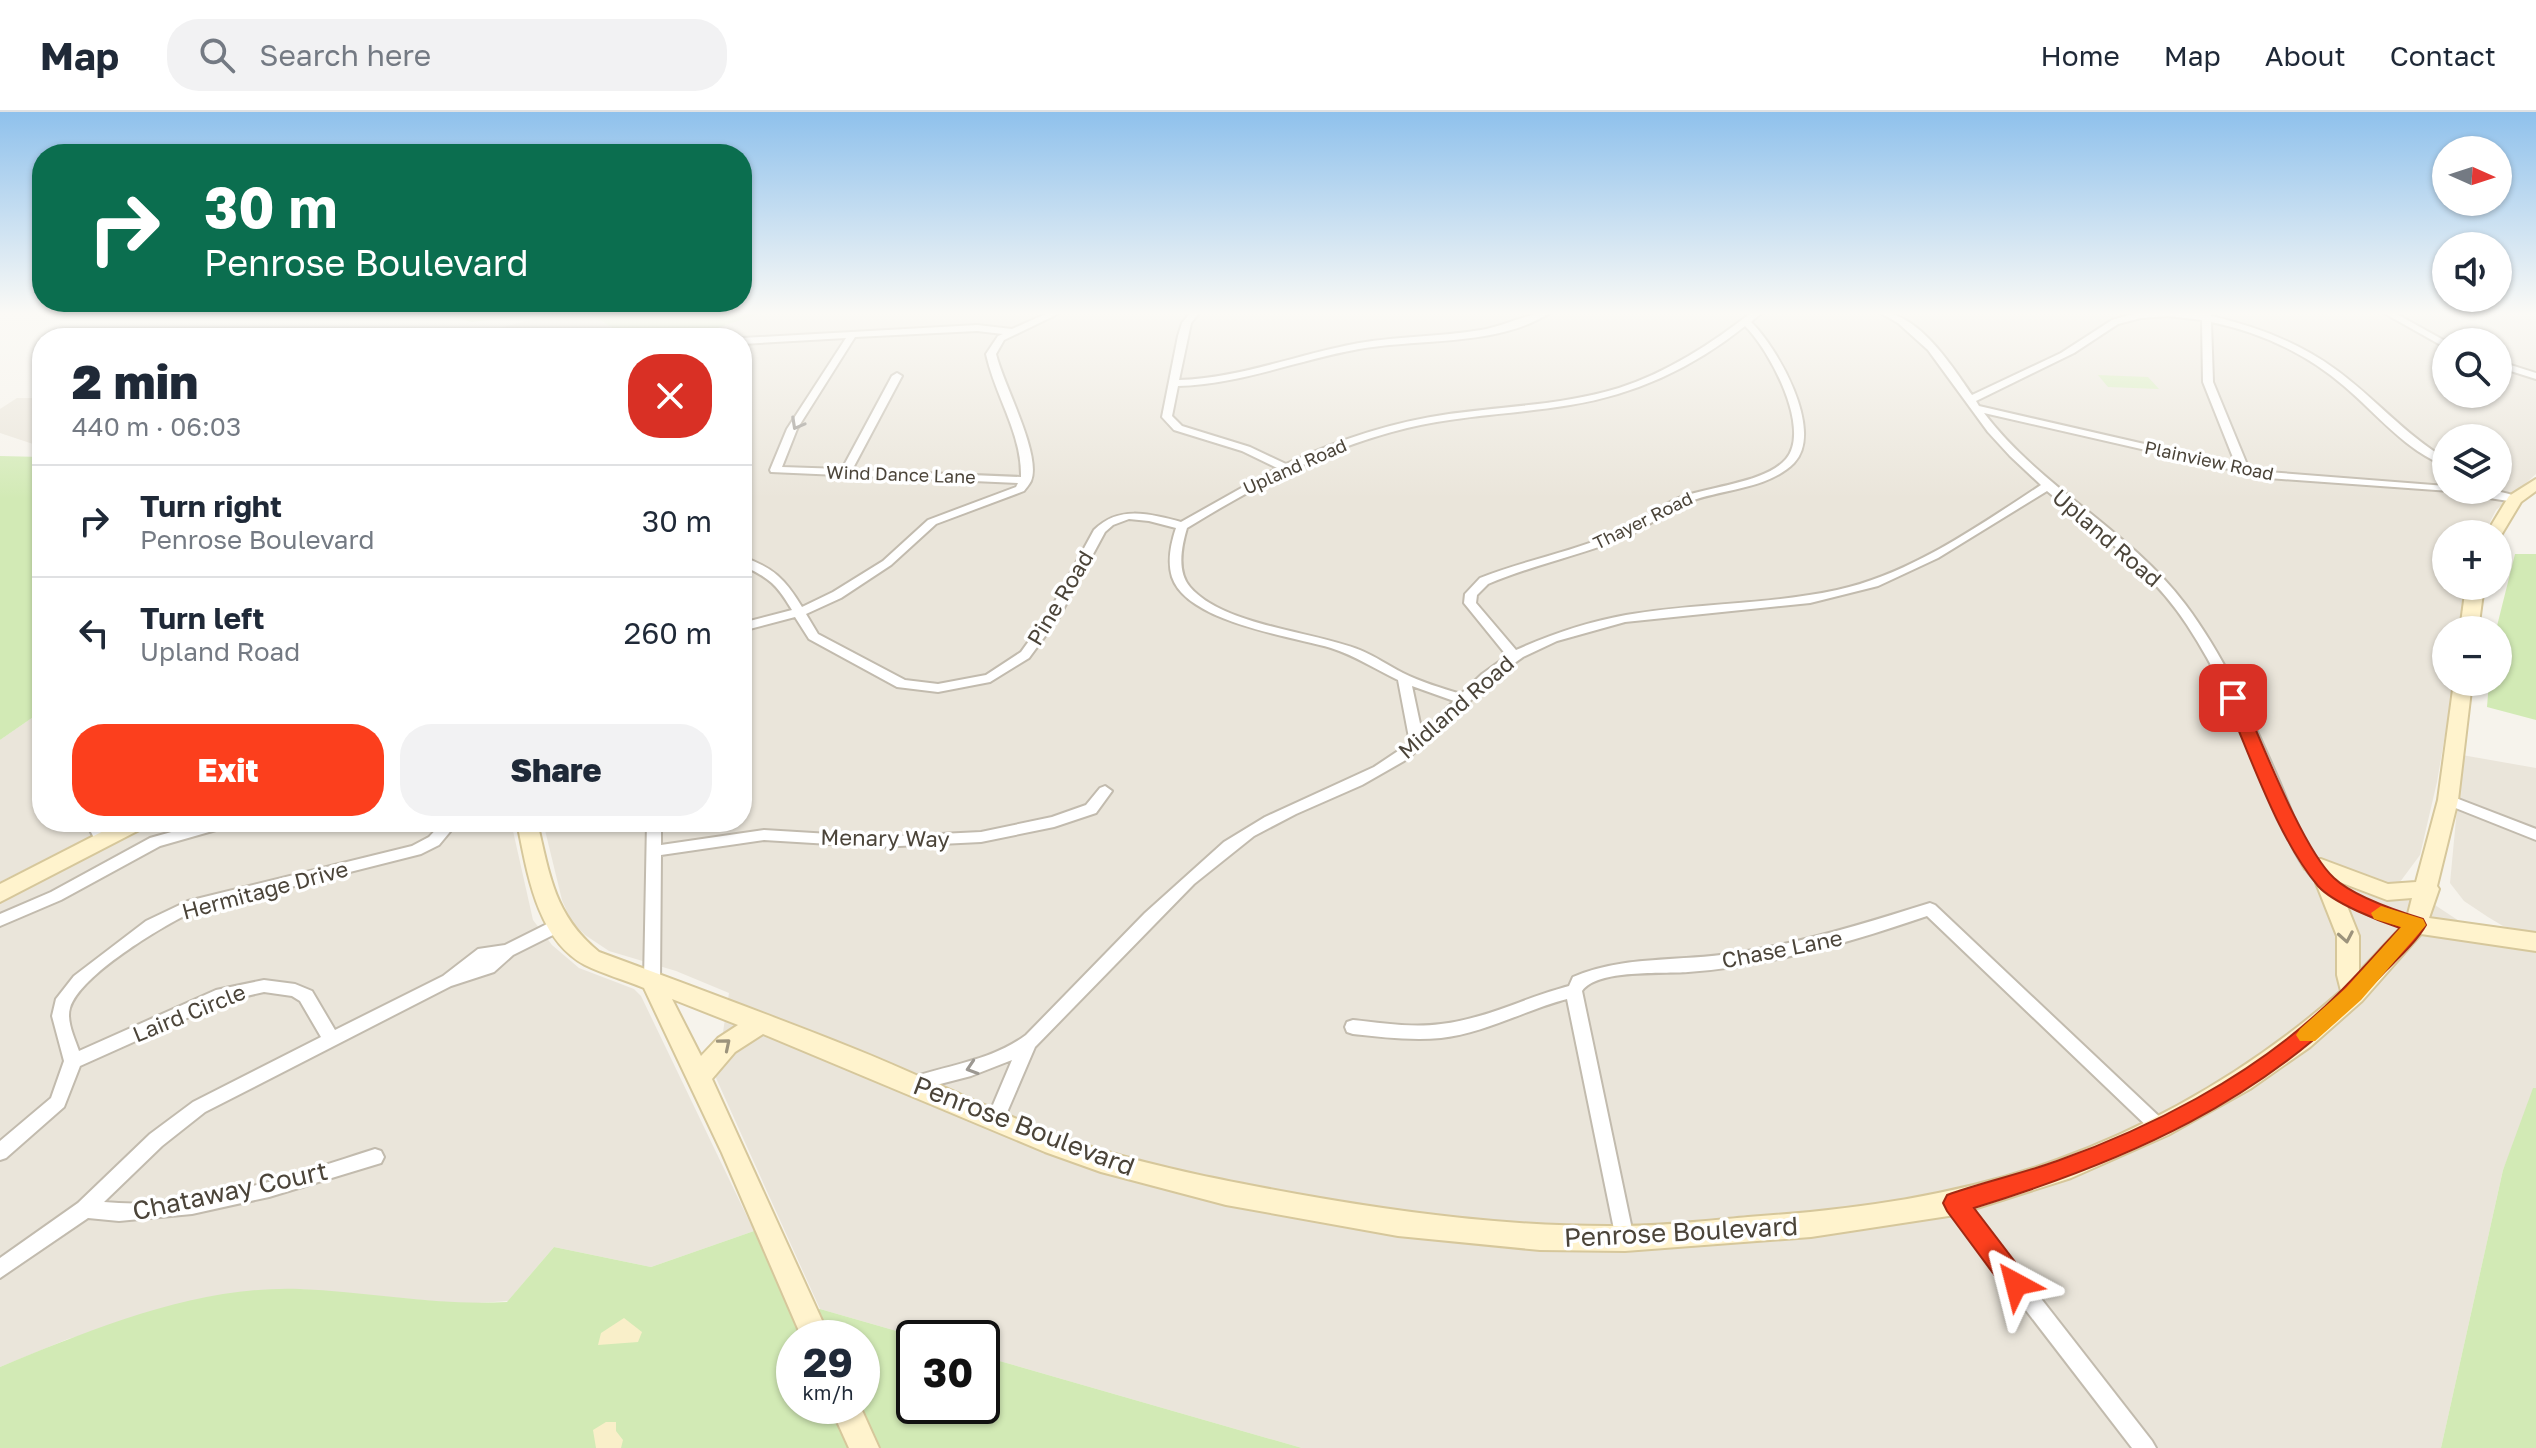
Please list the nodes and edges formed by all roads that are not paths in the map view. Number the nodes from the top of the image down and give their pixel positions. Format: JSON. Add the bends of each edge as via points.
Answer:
{"nodes":[{"id":1,"x":827,"y":374,"type":"edge"},
{"id":2,"x":997,"y":374,"type":"edge"},
{"id":3,"x":1174,"y":374,"type":"edge"},
{"id":4,"x":1254,"y":374,"type":"edge"},
{"id":5,"x":1660,"y":374,"type":"edge"},
{"id":6,"x":1780,"y":374,"type":"edge"},
{"id":7,"x":1952,"y":374,"type":"edge"},
{"id":8,"x":2030,"y":374,"type":"edge"},
{"id":9,"x":2208,"y":374,"type":"edge"},
{"id":10,"x":2335,"y":374,"type":"edge"},
{"id":11,"x":897,"y":376,"type":"dead end"},
{"id":12,"x":1172,"y":383,"type":"junction"},
{"id":13,"x":1974,"y":404,"type":"junction"},
{"id":14,"x":2432,"y":455,"type":"edge"},
{"id":15,"x":1285,"y":468,"type":"junction"},
{"id":16,"x":2244,"y":470,"type":"junction"},
{"id":17,"x":845,"y":473,"type":"junction"},
{"id":18,"x":1026,"y":480,"type":"junction"},
{"id":19,"x":2536,"y":484,"type":"edge"},
{"id":20,"x":2047,"y":486,"type":"junction"},
{"id":21,"x":2432,"y":488,"type":"edge"},
{"id":22,"x":2512,"y":497,"type":"edge"},
{"id":23,"x":2512,"y":499,"type":"edge"},
{"id":24,"x":2515,"y":499,"type":"junction"},
{"id":25,"x":2502,"y":520,"type":"edge"},
{"id":26,"x":1182,"y":526,"type":"junction"},
{"id":27,"x":752,"y":565,"type":"edge"},
{"id":28,"x":802,"y":611,"type":"junction"},
{"id":29,"x":752,"y":624,"type":"edge"},
{"id":30,"x":1514,"y":656,"type":"junction"},
{"id":31,"x":1404,"y":678,"type":"junction"},
{"id":32,"x":2461,"y":696,"type":"edge"},
{"id":33,"x":1464,"y":700,"type":"junction"},
{"id":34,"x":1417,"y":744,"type":"junction"},
{"id":35,"x":1105,"y":791,"type":"dead end"},
{"id":36,"x":2448,"y":800,"type":"junction"},
{"id":37,"x":96,"y":832,"type":"edge"},
{"id":38,"x":190,"y":832,"type":"edge"},
{"id":39,"x":442,"y":832,"type":"edge"},
{"id":40,"x":529,"y":832,"type":"edge"},
{"id":41,"x":654,"y":832,"type":"edge"},
{"id":42,"x":2536,"y":835,"type":"edge"},
{"id":43,"x":653,"y":851,"type":"junction"},
{"id":44,"x":2313,"y":864,"type":"junction"},
{"id":45,"x":2327,"y":883,"type":"junction"},
{"id":46,"x":2428,"y":889,"type":"junction"},
{"id":47,"x":0,"y":894,"type":"edge"},
{"id":48,"x":0,"y":920,"type":"edge"},
{"id":49,"x":2416,"y":925,"type":"junction"},
{"id":50,"x":557,"y":926,"type":"junction"},
{"id":51,"x":2536,"y":942,"type":"edge"},
{"id":52,"x":652,"y":981,"type":"junction"},
{"id":53,"x":1574,"y":991,"type":"junction"},
{"id":54,"x":2354,"y":994,"type":"junction"},
{"id":55,"x":763,"y":1024,"type":"junction"},
{"id":56,"x":1353,"y":1027,"type":"dead end"},
{"id":57,"x":331,"y":1039,"type":"junction"},
{"id":58,"x":1028,"y":1043,"type":"junction"},
{"id":59,"x":73,"y":1061,"type":"junction"},
{"id":60,"x":699,"y":1078,"type":"junction"},
{"id":61,"x":913,"y":1084,"type":"junction"},
{"id":62,"x":996,"y":1119,"type":"junction"},
{"id":63,"x":2159,"y":1127,"type":"junction"},
{"id":64,"x":0,"y":1152,"type":"edge"},
{"id":65,"x":375,"y":1157,"type":"dead end"},
{"id":66,"x":1955,"y":1203,"type":"junction"},
{"id":67,"x":85,"y":1209,"type":"junction"},
{"id":68,"x":1625,"y":1239,"type":"junction"},
{"id":69,"x":0,"y":1269,"type":"edge"},
{"id":70,"x":808,"y":1320,"type":"edge"},
{"id":71,"x":853,"y":1424,"type":"edge"},
{"id":72,"x":864,"y":1448,"type":"edge"},
{"id":73,"x":2145,"y":1448,"type":"edge"}],
"edges":[{"from":1,"to":17,"type":"street","name":"Wind Dance Lane","one_way":true,"via":[[792,429],[775,470]]},
{"from":2,"to":18,"type":"street","via":[[1014,417]]},
{"from":3,"to":12,"type":"street"},
{"from":4,"to":12,"type":"street"},
{"from":5,"to":15,"type":"street","name":"Upland Road","via":[[1572,402],[1411,424]]},
{"from":6,"to":30,"type":"street","name":"Thayer Road","via":[[1798,412],[1800,439],[1790,459],[1761,480],[1689,498],[1622,535],[1484,581],[1471,594],[1470,603]]},
{"from":7,"to":13,"type":"street","name":"Upland Road"},
{"from":8,"to":13,"type":"street"},
{"from":9,"to":16,"type":"street"},
{"from":10,"to":14,"type":"street","via":[[2401,436]]},
{"from":11,"to":17,"type":"street"},
{"from":12,"to":15,"type":"street","via":[[1166,412],[1178,428],[1246,449]]},
{"from":13,"to":16,"type":"street","name":"Plainview Road"},
{"from":13,"to":20,"type":"street","name":"Upland Road"},
{"from":15,"to":26,"type":"street","name":"Upland Road"},
{"from":16,"to":21,"type":"street","name":"Plainview Road"},
{"from":17,"to":18,"type":"street","name":"Wind Dance Lane"},
{"from":18,"to":28,"type":"street","via":[[1010,494],[932,522],[868,577]]},
{"from":19,"to":24,"type":"street"},
{"from":20,"to":30,"type":"street","name":"Midland Road","via":[[1960,543],[1850,590],[1810,600],[1613,621]]},
{"from":20,"to":44,"type":"street","name":"Upland Road","via":[[2144,566],[2181,608],[2219,670]]},
{"from":22,"to":24,"type":"street"},
{"from":23,"to":24,"type":"street"},
{"from":24,"to":25,"type":"street"},
{"from":26,"to":28,"type":"street","name":"Pine Road","via":[[1130,515],[1109,522],[1039,639],[1007,669],[974,684],[919,688],[884,677],[813,636]]},
{"from":26,"to":31,"type":"street","via":[[1176,570],[1195,598],[1244,620],[1352,651]]},
{"from":27,"to":28,"type":"street","name":"Pine Road","via":[[771,575]]},
{"from":28,"to":29,"type":"street"},
{"from":30,"to":33,"type":"street","name":"Midland Road"},
{"from":31,"to":33,"type":"street"},
{"from":31,"to":34,"type":"street"},
{"from":32,"to":36,"type":"street","name":"Penrose Boulevard"},
{"from":33,"to":34,"type":"street","name":"Midland Road"},
{"from":34,"to":58,"type":"street","name":"Midland Road","via":[[1379,770],[1258,826],[1229,845]]},
{"from":35,"to":43,"type":"street","name":"Menary Way","via":[[1091,809],[981,837],[903,842],[764,835]]},
{"from":36,"to":42,"type":"street"},
{"from":36,"to":46,"type":"street","name":"Penrose Boulevard"},
{"from":37,"to":47,"type":"street"},
{"from":38,"to":48,"type":"street","via":[[155,842]]},
{"from":39,"to":59,"type":"street","name":"Hermitage Drive","via":[[416,850],[188,907],[152,925],[99,964],[62,1004],[60,1016]]},
{"from":40,"to":50,"type":"street"},
{"from":41,"to":43,"type":"street"},
{"from":43,"to":52,"type":"street"},
{"from":44,"to":45,"type":"street","name":"Upland Road"},
{"from":44,"to":46,"type":"street","via":[[2387,892]]},
{"from":45,"to":49,"type":"street","name":"Upland Road","via":[[2384,915]]},
{"from":45,"to":54,"type":"street","one_way":true,"via":[[2348,936],[2348,975]]},
{"from":46,"to":49,"type":"street","name":"Penrose Boulevard"},
{"from":49,"to":51,"type":"street"},
{"from":49,"to":54,"type":"street","name":"Penrose Boulevard"},
{"from":50,"to":52,"type":"street","name":"Penrose Boulevard","via":[[591,958]]},
{"from":50,"to":57,"type":"street","via":[[507,951],[488,968],[446,981]]},
{"from":52,"to":55,"type":"street","name":"Penrose Boulevard"},
{"from":52,"to":60,"type":"street"},
{"from":53,"to":56,"type":"street","via":[[1456,1029]]},
{"from":53,"to":63,"type":"street","name":"Chase Lane","via":[[1579,982],[1604,973],[1746,957],[1852,935],[1930,909]]},
{"from":53,"to":68,"type":"street"},
{"from":54,"to":63,"type":"street","name":"Penrose Boulevard","via":[[2273,1062]]},
{"from":60,"to":55,"type":"street","one_way":true,"via":[[716,1051],[738,1033]]},
{"from":55,"to":61,"type":"street","name":"Penrose Boulevard"},
{"from":57,"to":59,"type":"street","name":"Laird Circle","via":[[306,996],[264,986],[222,995]]},
{"from":57,"to":67,"type":"street","via":[[199,1107],[156,1140]]},
{"from":58,"to":61,"type":"street","name":"Midland Road","one_way":true,"via":[[995,1061]]},
{"from":58,"to":62,"type":"street","name":"Midland Road"},
{"from":59,"to":64,"type":"street","via":[[58,1102]]},
{"from":60,"to":70,"type":"street"},
{"from":61,"to":62,"type":"street","name":"Penrose Boulevard"},
{"from":62,"to":68,"type":"street","name":"Penrose Boulevard","via":[[1101,1161],[1291,1206],[1470,1233]]},
{"from":63,"to":66,"type":"street","name":"Penrose Boulevard","via":[[2062,1170]]},
{"from":65,"to":67,"type":"street","name":"Chataway Court","via":[[169,1209],[118,1215]]},
{"from":66,"to":68,"type":"street","name":"Penrose Boulevard","via":[[1811,1225]]},
{"from":66,"to":73,"type":"street"},
{"from":67,"to":69,"type":"street"},
{"from":71,"to":72,"type":"street"}]}
